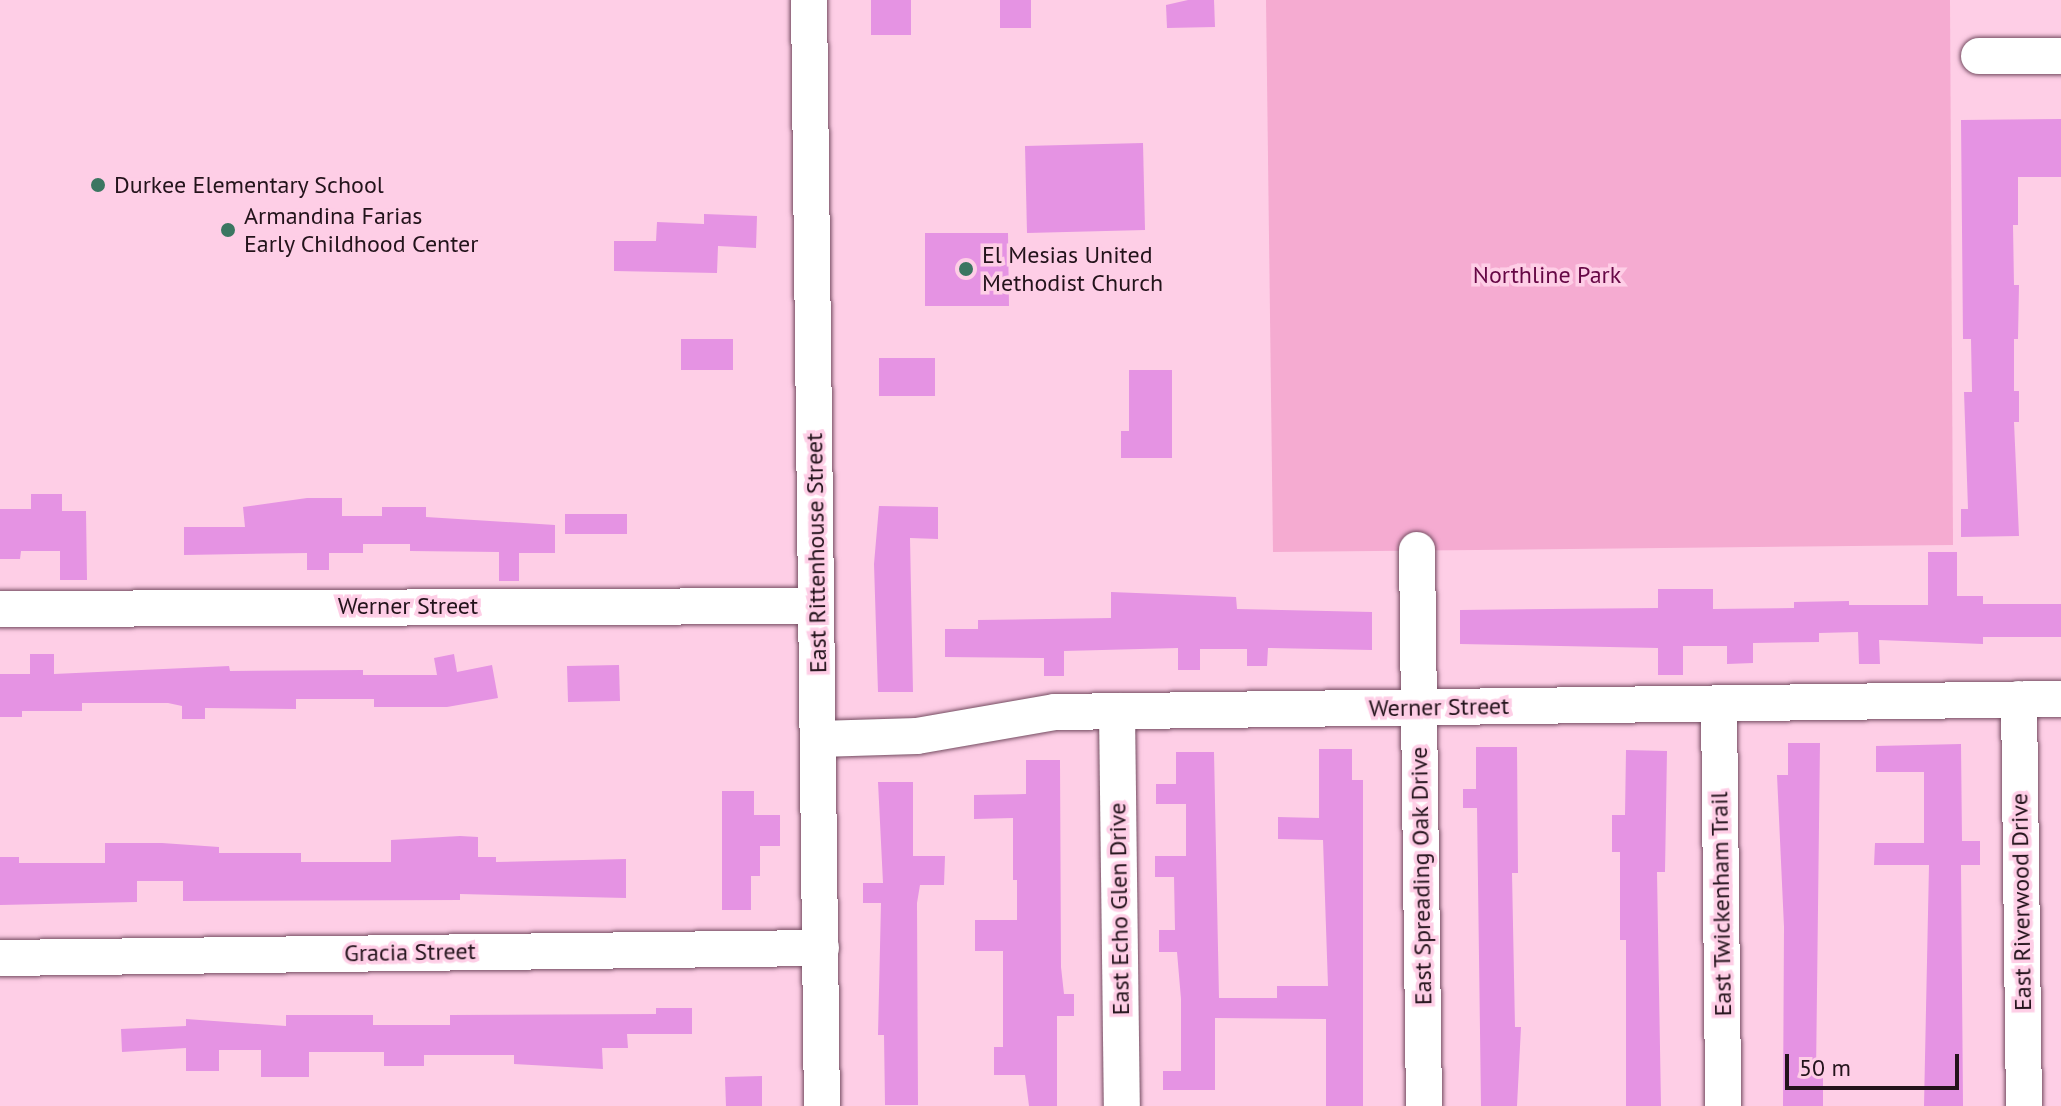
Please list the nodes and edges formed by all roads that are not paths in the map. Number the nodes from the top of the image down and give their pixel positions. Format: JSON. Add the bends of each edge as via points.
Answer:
{"nodes":[{"id":1,"x":809,"y":0,"type":"edge"},
{"id":2,"x":1979,"y":56,"type":"dead end"},
{"id":3,"x":2061,"y":56,"type":"edge"},
{"id":4,"x":1417,"y":550,"type":"dead end"},
{"id":5,"x":816,"y":606,"type":"junction"},
{"id":6,"x":0,"y":609,"type":"edge"},
{"id":7,"x":2019,"y":699,"type":"junction"},
{"id":8,"x":2061,"y":699,"type":"edge"},
{"id":9,"x":1719,"y":703,"type":"junction"},
{"id":10,"x":1419,"y":708,"type":"junction"},
{"id":11,"x":1117,"y":711,"type":"junction"},
{"id":12,"x":819,"y":739,"type":"junction"},
{"id":13,"x":821,"y":948,"type":"junction"},
{"id":14,"x":0,"y":958,"type":"edge"},
{"id":15,"x":822,"y":1106,"type":"edge"},
{"id":16,"x":1122,"y":1106,"type":"edge"},
{"id":17,"x":1424,"y":1106,"type":"edge"},
{"id":18,"x":1723,"y":1106,"type":"edge"},
{"id":19,"x":2024,"y":1106,"type":"edge"}],
"edges":[{"from":1,"to":5,"type":"street","name":"East Rittenhouse Street"},
{"from":2,"to":3,"type":"street"},
{"from":4,"to":10,"type":"street","name":"East Spreading Oak Drive"},
{"from":5,"to":6,"type":"street","name":"Werner Street"},
{"from":5,"to":12,"type":"street","name":"East Rittenhouse Street"},
{"from":7,"to":8,"type":"street","name":"Werner Street"},
{"from":7,"to":9,"type":"street","name":"Werner Street"},
{"from":7,"to":19,"type":"street","name":"East Riverwood Drive"},
{"from":9,"to":10,"type":"street","name":"Werner Street"},
{"from":9,"to":18,"type":"street","name":"East Twickenham Trail"},
{"from":10,"to":11,"type":"street","name":"Werner Street"},
{"from":10,"to":17,"type":"street","name":"East Spreading Oak Drive"},
{"from":11,"to":12,"type":"street","name":"Werner Street","via":[[1025,715],[917,736]]},
{"from":11,"to":16,"type":"street","name":"East Echo Glen Drive"},
{"from":12,"to":13,"type":"street","name":"East Rittenhouse Street"},
{"from":13,"to":14,"type":"street","name":"Gracia Street"},
{"from":13,"to":15,"type":"street","name":"East Rittenhouse Street"}]}
